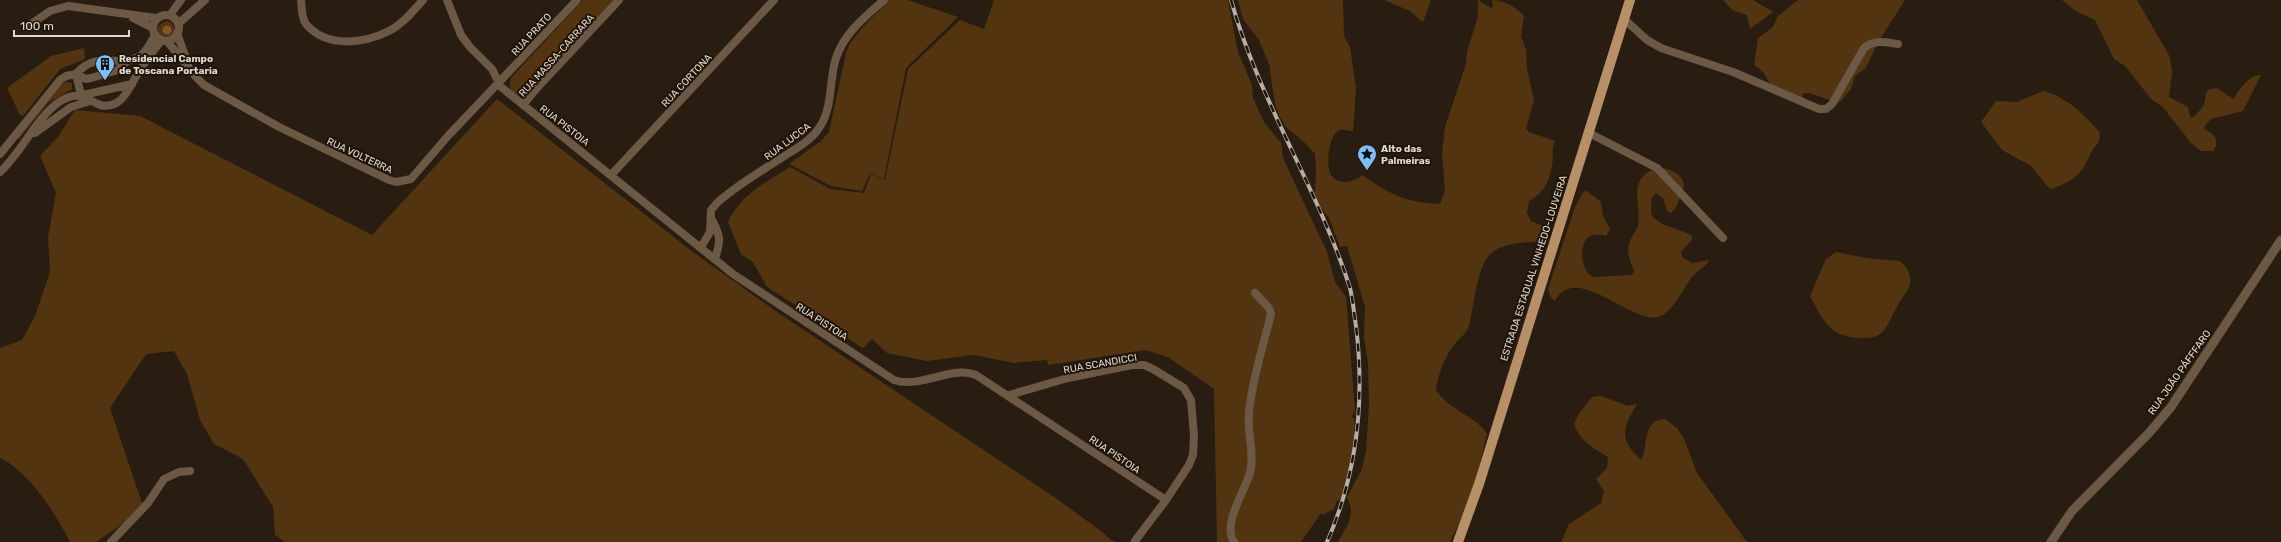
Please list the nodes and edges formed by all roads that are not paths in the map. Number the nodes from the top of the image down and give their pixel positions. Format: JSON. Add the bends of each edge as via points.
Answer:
{"nodes":[{"id":1,"x":181,"y":0,"type":"edge"},
{"id":2,"x":205,"y":0,"type":"edge"},
{"id":3,"x":301,"y":0,"type":"edge"},
{"id":4,"x":423,"y":0,"type":"edge"},
{"id":5,"x":447,"y":0,"type":"edge"},
{"id":6,"x":576,"y":0,"type":"edge"},
{"id":7,"x":620,"y":0,"type":"edge"},
{"id":8,"x":774,"y":0,"type":"edge"},
{"id":9,"x":884,"y":0,"type":"edge"},
{"id":10,"x":1630,"y":0,"type":"edge"},
{"id":11,"x":170,"y":15,"type":"junction"},
{"id":12,"x":131,"y":16,"type":"junction"},
{"id":13,"x":156,"y":18,"type":"junction"},
{"id":14,"x":1624,"y":19,"type":"junction"},
{"id":15,"x":31,"y":24,"type":"dead end"},
{"id":16,"x":178,"y":29,"type":"junction"},
{"id":17,"x":159,"y":36,"type":"junction"},
{"id":18,"x":1898,"y":44,"type":"dead end"},
{"id":19,"x":128,"y":61,"type":"junction"},
{"id":20,"x":191,"y":71,"type":"junction"},
{"id":21,"x":76,"y":74,"type":"junction"},
{"id":22,"x":499,"y":82,"type":"junction"},
{"id":23,"x":132,"y":84,"type":"junction"},
{"id":24,"x":82,"y":95,"type":"junction"},
{"id":25,"x":90,"y":101,"type":"junction"},
{"id":26,"x":523,"y":105,"type":"junction"},
{"id":27,"x":1589,"y":133,"type":"junction"},
{"id":28,"x":30,"y":137,"type":"junction"},
{"id":29,"x":14,"y":140,"type":"junction"},
{"id":30,"x":22,"y":147,"type":"junction"},
{"id":31,"x":0,"y":154,"type":"edge"},
{"id":32,"x":0,"y":172,"type":"edge"},
{"id":33,"x":612,"y":174,"type":"junction"},
{"id":34,"x":711,"y":218,"type":"junction"},
{"id":35,"x":1723,"y":238,"type":"dead end"},
{"id":36,"x":2281,"y":240,"type":"edge"},
{"id":37,"x":701,"y":247,"type":"junction"},
{"id":38,"x":715,"y":259,"type":"junction"},
{"id":39,"x":1255,"y":293,"type":"dead end"},
{"id":40,"x":1009,"y":395,"type":"junction"},
{"id":41,"x":190,"y":471,"type":"dead end"},
{"id":42,"x":1166,"y":500,"type":"junction"},
{"id":43,"x":1135,"y":541,"type":"edge"},
{"id":44,"x":111,"y":542,"type":"edge"},
{"id":45,"x":1234,"y":542,"type":"edge"},
{"id":46,"x":1458,"y":542,"type":"edge"},
{"id":47,"x":2051,"y":542,"type":"edge"}],
"edges":[{"from":1,"to":11,"type":"street"},
{"from":2,"to":16,"type":"street"},
{"from":3,"to":4,"type":"street","via":[[302,16],[306,23],[329,39],[340,42],[370,38],[388,32],[404,21]]},
{"from":5,"to":22,"type":"street","name":"RUA PISTOIA","via":[[461,35],[492,69]]},
{"from":6,"to":22,"type":"street","name":"RUA PRATO"},
{"from":7,"to":26,"type":"street","name":"RUA MASSA-CARRARA"},
{"from":8,"to":33,"type":"street","name":"RUA CORTONA"},
{"from":9,"to":34,"type":"street","name":"RUA LUCCA","via":[[865,16],[844,40],[836,58],[828,100],[818,130],[801,145],[720,201],[711,210]]},
{"from":10,"to":14,"type":"main road","name":"ESTRADA ESTADUAL VINHEDO-LOUVEIRA"},
{"from":11,"to":13,"type":"street"},
{"from":11,"to":16,"type":"street"},
{"from":12,"to":13,"type":"street"},
{"from":12,"to":15,"type":"street","via":[[68,6],[50,12]]},
{"from":12,"to":17,"type":"street"},
{"from":13,"to":17,"type":"street"},
{"from":14,"to":18,"type":"street","via":[[1647,40],[1661,48],[1733,72],[1819,109],[1826,109],[1832,104],[1864,48],[1876,41]]},
{"from":14,"to":27,"type":"main road","name":"ESTRADA ESTADUAL VINHEDO-LOUVEIRA"},
{"from":16,"to":17,"type":"street"},
{"from":16,"to":20,"type":"street","name":"RUA VOLTERRA"},
{"from":17,"to":19,"type":"street","via":[[141,55]]},
{"from":17,"to":20,"type":"street","name":"RUA VOLTERRA"},
{"from":17,"to":23,"type":"street"},
{"from":19,"to":21,"type":"street","via":[[100,61],[83,66]]},
{"from":19,"to":21,"type":"street","via":[[118,70],[86,79]]},
{"from":20,"to":22,"type":"street","name":"RUA VOLTERRA","via":[[204,84],[279,127],[396,182],[411,179]]},
{"from":21,"to":24,"type":"street"},
{"from":21,"to":29,"type":"street","via":[[66,76],[56,84]]},
{"from":22,"to":26,"type":"street","name":"RUA PISTOIA","via":[[501,87]]},
{"from":23,"to":24,"type":"street"},
{"from":23,"to":25,"type":"street","via":[[118,102],[105,106]]},
{"from":24,"to":25,"type":"street"},
{"from":24,"to":28,"type":"street","via":[[66,98],[51,108]]},
{"from":25,"to":28,"type":"street","via":[[71,107]]},
{"from":26,"to":33,"type":"street","name":"RUA PISTOIA"},
{"from":27,"to":35,"type":"street","via":[[1657,168]]},
{"from":27,"to":46,"type":"main road","name":"ESTRADA ESTADUAL VINHEDO-LOUVEIRA","via":[[1479,484]]},
{"from":28,"to":30,"type":"street"},
{"from":29,"to":30,"type":"street"},
{"from":29,"to":31,"type":"street"},
{"from":30,"to":32,"type":"street"},
{"from":33,"to":37,"type":"street","name":"RUA PISTOIA"},
{"from":34,"to":37,"type":"street","name":"RUA LUCCA","via":[[710,232]]},
{"from":34,"to":38,"type":"street","via":[[719,234],[720,243]]},
{"from":36,"to":47,"type":"street","name":"RUA JOÃO PÁFFFARO","via":[[2171,407],[2072,511]]},
{"from":37,"to":38,"type":"street","name":"RUA PISTOIA"},
{"from":38,"to":40,"type":"street","name":"RUA PISTOIA","via":[[733,274],[894,380],[907,384],[971,373]]},
{"from":39,"to":45,"type":"street","via":[[1269,308],[1271,314],[1249,410],[1250,473],[1229,533]]},
{"from":40,"to":42,"type":"street","name":"RUA PISTOIA"},
{"from":40,"to":42,"type":"street","name":"RUA SCANDICCI","via":[[1068,378],[1132,365],[1144,365],[1184,388],[1191,400],[1193,455]]},
{"from":41,"to":44,"type":"street","via":[[179,472],[164,479],[148,504]]},
{"from":42,"to":43,"type":"street","name":"RUA SCANDICCI"}]}
